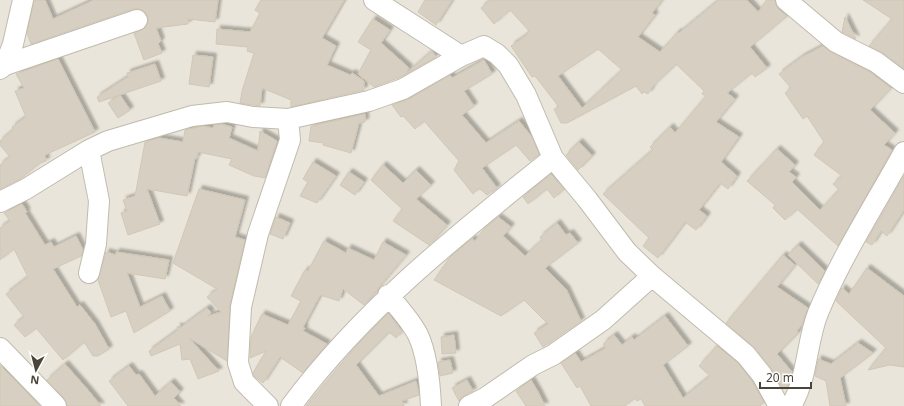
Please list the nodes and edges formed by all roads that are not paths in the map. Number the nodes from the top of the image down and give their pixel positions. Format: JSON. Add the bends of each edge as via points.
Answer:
{"nodes":[{"id":1,"x":23,"y":0,"type":"edge"},
{"id":2,"x":374,"y":0,"type":"edge"},
{"id":3,"x":786,"y":0,"type":"edge"},
{"id":4,"x":396,"y":7,"type":"edge"},
{"id":5,"x":137,"y":20,"type":"dead end"},
{"id":6,"x":460,"y":56,"type":"junction"},
{"id":7,"x":2,"y":67,"type":"edge"},
{"id":8,"x":904,"y":83,"type":"edge"},
{"id":9,"x":288,"y":119,"type":"junction"},
{"id":10,"x":89,"y":150,"type":"junction"},
{"id":11,"x":904,"y":152,"type":"edge"},
{"id":12,"x":553,"y":158,"type":"junction"},
{"id":13,"x":0,"y":202,"type":"edge"},
{"id":14,"x":89,"y":273,"type":"dead end"},
{"id":15,"x":652,"y":276,"type":"junction"},
{"id":16,"x":388,"y":296,"type":"junction"},
{"id":17,"x":0,"y":348,"type":"edge"},
{"id":18,"x":56,"y":406,"type":"edge"},
{"id":19,"x":268,"y":406,"type":"edge"},
{"id":20,"x":291,"y":406,"type":"edge"},
{"id":21,"x":431,"y":406,"type":"edge"},
{"id":22,"x":469,"y":406,"type":"edge"},
{"id":23,"x":779,"y":406,"type":"edge"},
{"id":24,"x":791,"y":406,"type":"edge"}],
"edges":[{"from":1,"to":7,"type":"street","via":[[13,44]]},
{"from":2,"to":4,"type":"street"},
{"from":3,"to":8,"type":"street","via":[[836,42],[876,62]]},
{"from":4,"to":6,"type":"street"},
{"from":5,"to":7,"type":"street"},
{"from":6,"to":9,"type":"street","via":[[403,90],[369,101]]},
{"from":6,"to":12,"type":"street","via":[[484,46],[498,54],[508,65],[526,95]]},
{"from":9,"to":10,"type":"street","via":[[253,117],[227,112],[192,116],[108,141]]},
{"from":9,"to":19,"type":"street","via":[[290,140],[258,234],[241,307],[238,363],[244,382]]},
{"from":10,"to":13,"type":"street"},
{"from":10,"to":14,"type":"street","via":[[99,201],[96,244]]},
{"from":11,"to":24,"type":"street","via":[[831,280],[812,329],[801,382]]},
{"from":12,"to":15,"type":"street","via":[[627,252]]},
{"from":12,"to":16,"type":"street","via":[[462,231]]},
{"from":15,"to":22,"type":"street","via":[[604,320],[553,355]]},
{"from":15,"to":23,"type":"street","via":[[746,355],[762,375]]},
{"from":16,"to":20,"type":"street","via":[[318,370]]},
{"from":16,"to":21,"type":"street","via":[[418,336],[426,364]]},
{"from":17,"to":18,"type":"street"}]}
